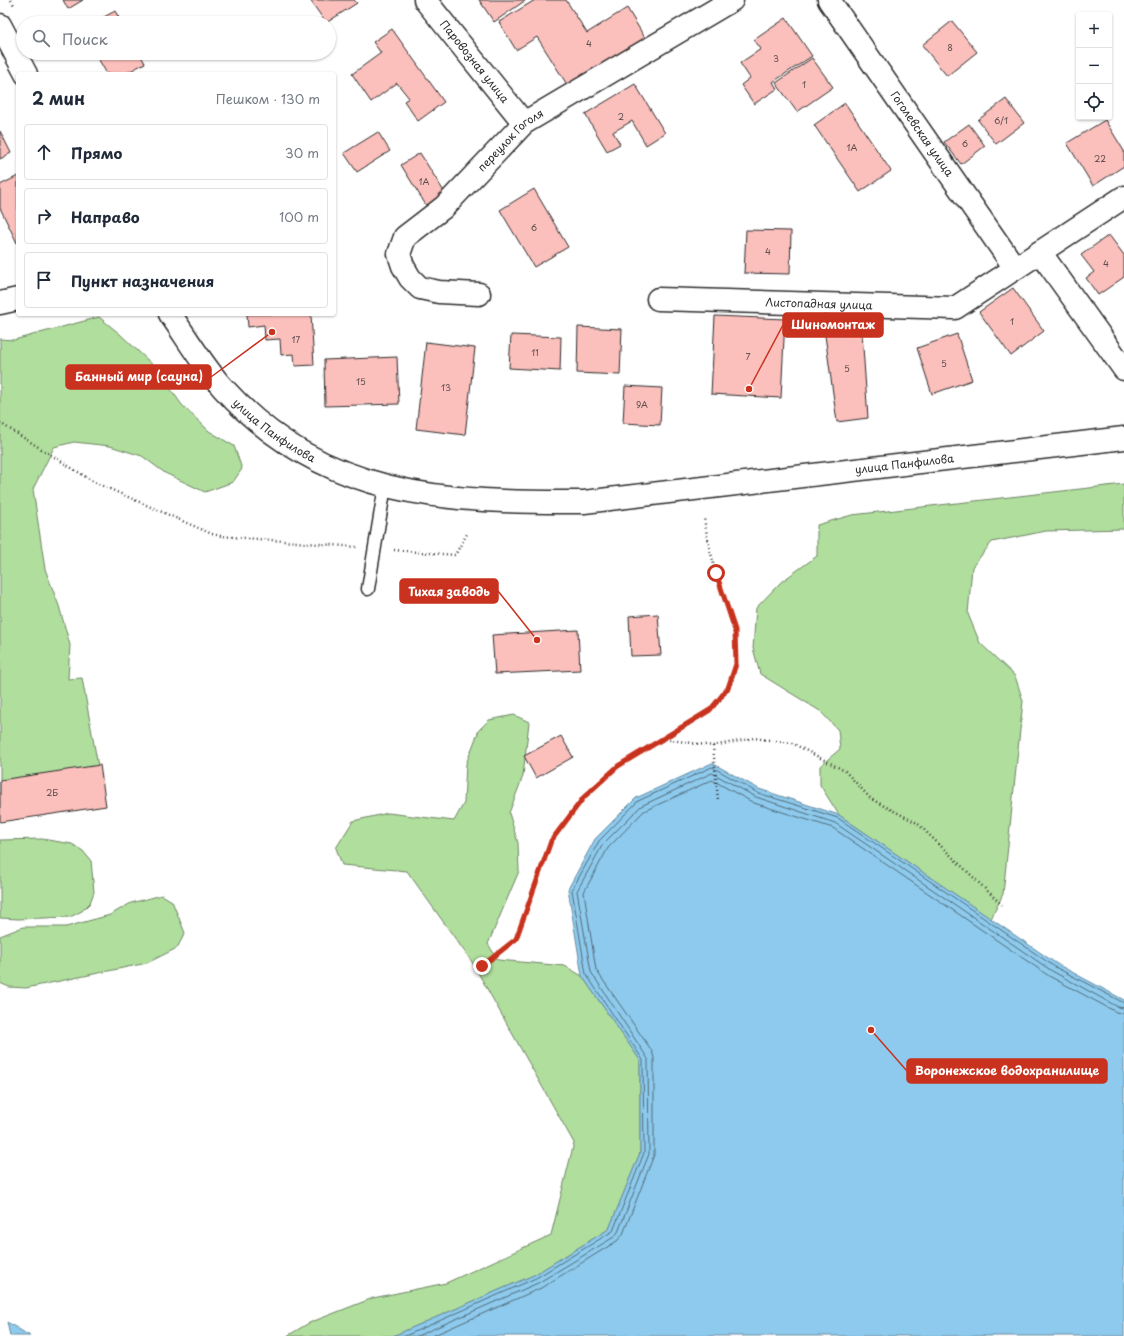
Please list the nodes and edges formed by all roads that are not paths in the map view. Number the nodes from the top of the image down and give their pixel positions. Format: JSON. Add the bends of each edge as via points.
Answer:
{"nodes":[{"id":1,"x":425,"y":0,"type":"edge"},
{"id":2,"x":732,"y":0,"type":"edge"},
{"id":3,"x":829,"y":0,"type":"edge"},
{"id":4,"x":0,"y":25,"type":"edge"},
{"id":5,"x":16,"y":55,"type":"edge"},
{"id":6,"x":19,"y":60,"type":"edge"},
{"id":7,"x":25,"y":72,"type":"edge"},
{"id":8,"x":524,"y":123,"type":"junction"},
{"id":9,"x":1124,"y":197,"type":"edge"},
{"id":10,"x":1040,"y":252,"type":"junction"},
{"id":11,"x":1015,"y":268,"type":"junction"},
{"id":12,"x":479,"y":294,"type":"dead end"},
{"id":13,"x":16,"y":299,"type":"edge"},
{"id":14,"x":658,"y":299,"type":"dead end"},
{"id":15,"x":0,"y":303,"type":"edge"},
{"id":16,"x":171,"y":316,"type":"edge"},
{"id":17,"x":1124,"y":369,"type":"edge"},
{"id":18,"x":1124,"y":438,"type":"edge"},
{"id":19,"x":385,"y":486,"type":"junction"},
{"id":20,"x":368,"y":589,"type":"dead end"}],
"edges":[{"from":1,"to":8,"type":"street","name":"Паровозная улица"},
{"from":2,"to":8,"type":"street","name":"переулок Гоголя"},
{"from":3,"to":11,"type":"street","name":"Гоголевская улица"},
{"from":4,"to":5,"type":"street"},
{"from":6,"to":7,"type":"street"},
{"from":8,"to":12,"type":"street","name":"переулок Гоголя","via":[[444,207],[405,237],[399,254],[410,278],[420,288],[439,292]]},
{"from":9,"to":10,"type":"street","name":"Листопадная улица"},
{"from":10,"to":11,"type":"street","name":"Листопадная улица"},
{"from":10,"to":17,"type":"street"},
{"from":11,"to":14,"type":"street","name":"Листопадная улица","via":[[955,308]]},
{"from":13,"to":15,"type":"street"},
{"from":16,"to":19,"type":"street","name":"улица Панфилова","via":[[223,387],[260,424],[298,451],[350,476]]},
{"from":18,"to":19,"type":"street","name":"улица Панфилова","via":[[584,502],[506,502],[416,493]]},
{"from":19,"to":20,"type":"lane"}]}
